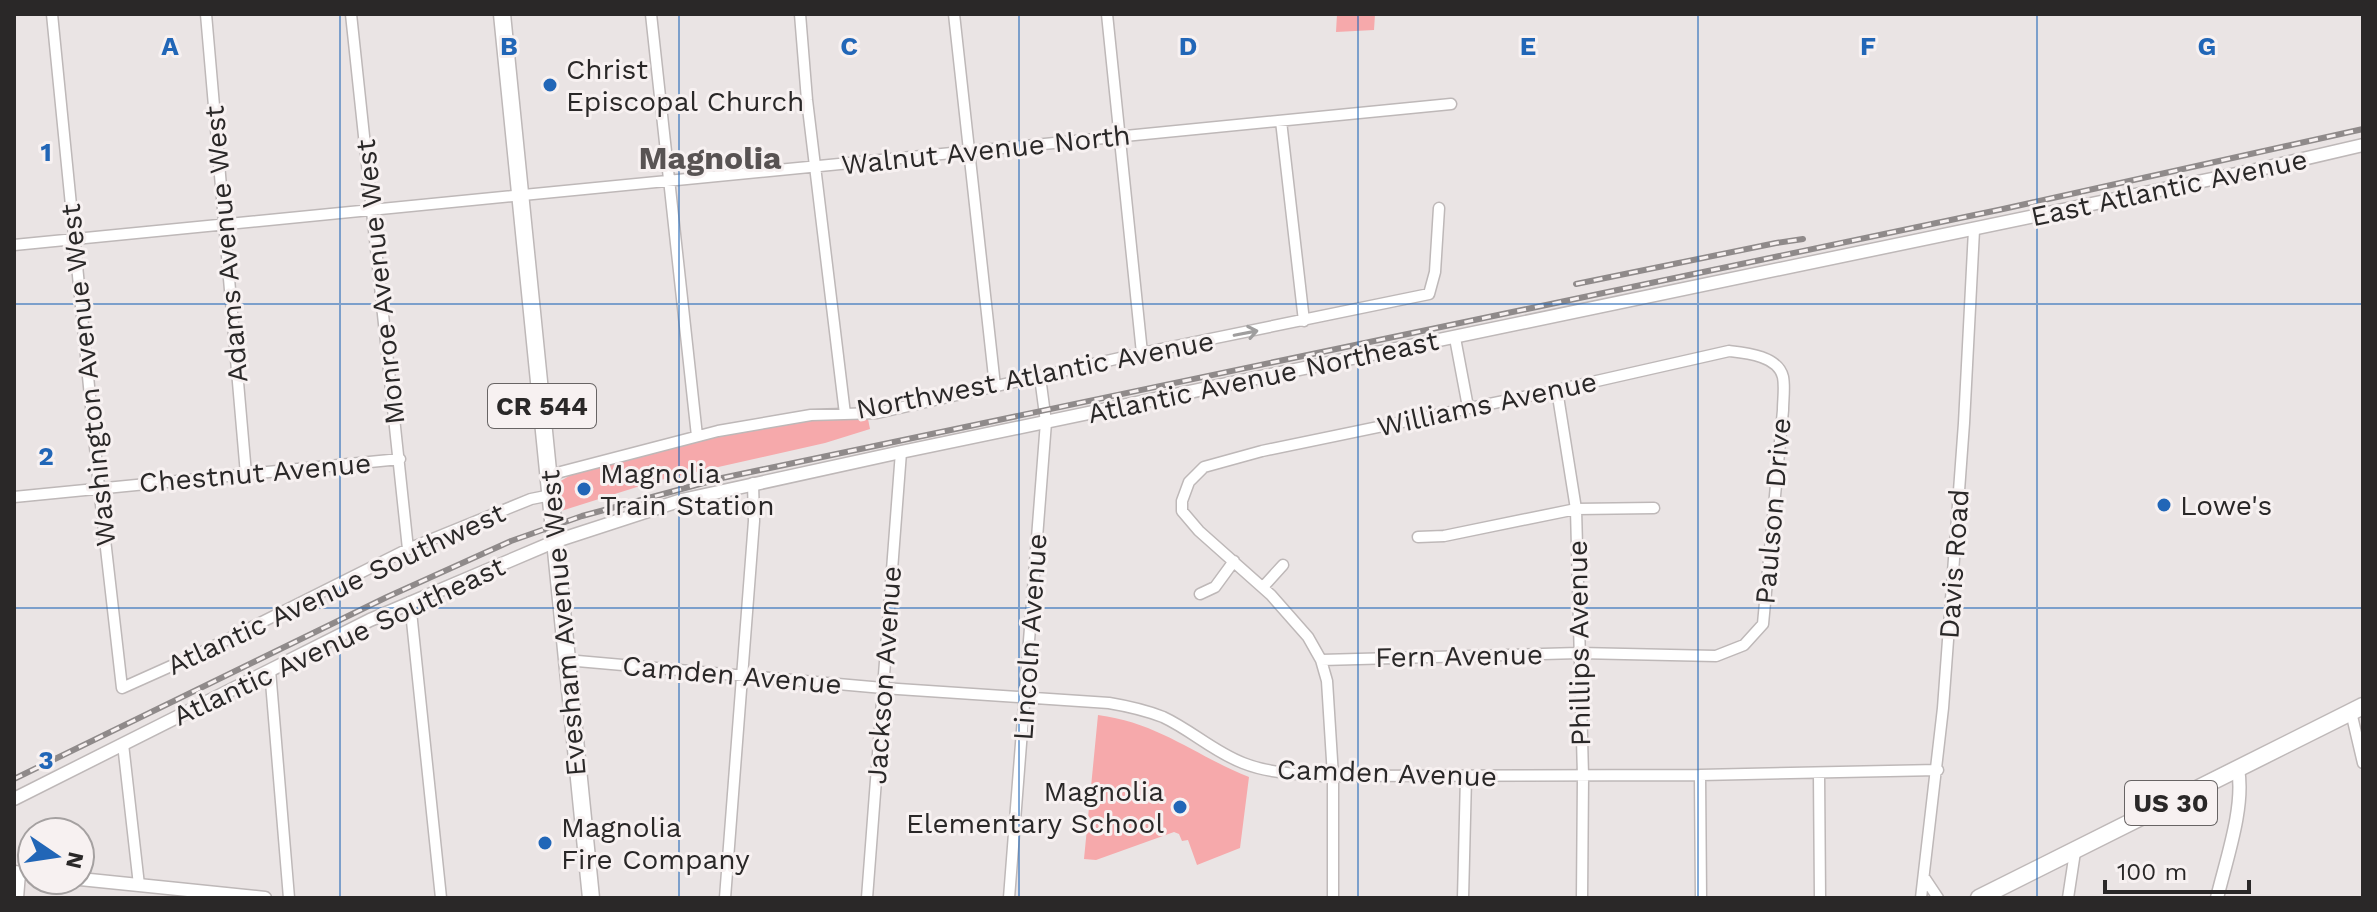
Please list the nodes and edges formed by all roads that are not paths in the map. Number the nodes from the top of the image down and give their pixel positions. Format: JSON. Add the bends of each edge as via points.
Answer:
{"nodes":[{"id":1,"x":52,"y":14,"type":"edge"},
{"id":2,"x":206,"y":14,"type":"edge"},
{"id":3,"x":351,"y":14,"type":"edge"},
{"id":4,"x":502,"y":14,"type":"edge"},
{"id":5,"x":651,"y":14,"type":"edge"},
{"id":6,"x":800,"y":14,"type":"edge"},
{"id":7,"x":954,"y":14,"type":"edge"},
{"id":8,"x":1107,"y":14,"type":"edge"},
{"id":9,"x":1451,"y":104,"type":"dead end"},
{"id":10,"x":1281,"y":121,"type":"junction"},
{"id":11,"x":1119,"y":137,"type":"junction"},
{"id":12,"x":2363,"y":145,"type":"edge"},
{"id":13,"x":969,"y":152,"type":"junction"},
{"id":14,"x":815,"y":167,"type":"junction"},
{"id":15,"x":669,"y":182,"type":"junction"},
{"id":16,"x":522,"y":196,"type":"junction"},
{"id":17,"x":1439,"y":208,"type":"dead end"},
{"id":18,"x":373,"y":211,"type":"junction"},
{"id":19,"x":224,"y":226,"type":"junction"},
{"id":20,"x":1974,"y":230,"type":"junction"},
{"id":21,"x":74,"y":240,"type":"junction"},
{"id":22,"x":14,"y":245,"type":"edge"},
{"id":23,"x":1304,"y":321,"type":"junction"},
{"id":24,"x":1455,"y":338,"type":"junction"},
{"id":25,"x":1142,"y":353,"type":"junction"},
{"id":26,"x":1777,"y":367,"type":"joint"},
{"id":27,"x":1040,"y":377,"type":"junction"},
{"id":28,"x":995,"y":386,"type":"junction"},
{"id":29,"x":1557,"y":390,"type":"junction"},
{"id":30,"x":1468,"y":407,"type":"junction"},
{"id":31,"x":845,"y":414,"type":"junction"},
{"id":32,"x":1046,"y":422,"type":"junction"},
{"id":33,"x":697,"y":436,"type":"junction"},
{"id":34,"x":901,"y":452,"type":"junction"},
{"id":35,"x":400,"y":459,"type":"junction"},
{"id":36,"x":246,"y":474,"type":"junction"},
{"id":37,"x":549,"y":475,"type":"junction"},
{"id":38,"x":753,"y":483,"type":"junction"},
{"id":39,"x":99,"y":487,"type":"junction"},
{"id":40,"x":551,"y":495,"type":"junction"},
{"id":41,"x":14,"y":497,"type":"edge"},
{"id":42,"x":1654,"y":508,"type":"dead end"},
{"id":43,"x":1576,"y":509,"type":"junction"},
{"id":44,"x":1418,"y":537,"type":"dead end"},
{"id":45,"x":556,"y":541,"type":"junction"},
{"id":46,"x":408,"y":549,"type":"junction"},
{"id":47,"x":1234,"y":561,"type":"junction"},
{"id":48,"x":1283,"y":565,"type":"dead end"},
{"id":49,"x":1263,"y":587,"type":"junction"},
{"id":50,"x":1200,"y":594,"type":"dead end"},
{"id":51,"x":410,"y":602,"type":"junction"},
{"id":52,"x":1739,"y":646,"type":"joint"},
{"id":53,"x":1579,"y":653,"type":"junction"},
{"id":54,"x":566,"y":660,"type":"junction"},
{"id":55,"x":1321,"y":660,"type":"junction"},
{"id":56,"x":270,"y":670,"type":"junction"},
{"id":57,"x":741,"y":676,"type":"junction"},
{"id":58,"x":122,"y":688,"type":"joint"},
{"id":59,"x":883,"y":688,"type":"junction"},
{"id":60,"x":1026,"y":697,"type":"junction"},
{"id":61,"x":2357,"y":709,"type":"edge"},
{"id":62,"x":123,"y":744,"type":"junction"},
{"id":63,"x":2363,"y":763,"type":"edge"},
{"id":64,"x":2238,"y":769,"type":"junction"},
{"id":65,"x":1938,"y":770,"type":"junction"},
{"id":66,"x":1819,"y":774,"type":"junction"},
{"id":67,"x":1700,"y":775,"type":"junction"},
{"id":68,"x":1333,"y":776,"type":"junction"},
{"id":69,"x":1583,"y":776,"type":"junction"},
{"id":70,"x":1466,"y":777,"type":"junction"},
{"id":71,"x":14,"y":799,"type":"edge"},
{"id":72,"x":2075,"y":852,"type":"junction"},
{"id":73,"x":1924,"y":877,"type":"junction"},
{"id":74,"x":96,"y":881,"type":"edge"},
{"id":75,"x":139,"y":885,"type":"junction"},
{"id":76,"x":178,"y":893,"type":"edge"},
{"id":77,"x":265,"y":898,"type":"edge"},
{"id":78,"x":289,"y":898,"type":"edge"},
{"id":79,"x":441,"y":898,"type":"edge"},
{"id":80,"x":591,"y":898,"type":"edge"},
{"id":81,"x":725,"y":898,"type":"edge"},
{"id":82,"x":867,"y":898,"type":"edge"},
{"id":83,"x":1009,"y":898,"type":"edge"},
{"id":84,"x":1333,"y":898,"type":"edge"},
{"id":85,"x":1463,"y":898,"type":"edge"},
{"id":86,"x":1582,"y":898,"type":"edge"},
{"id":87,"x":1701,"y":898,"type":"edge"},
{"id":88,"x":1820,"y":898,"type":"edge"},
{"id":89,"x":1921,"y":898,"type":"edge"},
{"id":90,"x":1938,"y":898,"type":"edge"},
{"id":91,"x":1979,"y":898,"type":"edge"},
{"id":92,"x":2068,"y":898,"type":"edge"},
{"id":93,"x":2217,"y":898,"type":"edge"}],
"edges":[{"from":1,"to":21,"type":"street","name":"Washington Avenue West"},
{"from":2,"to":19,"type":"street","name":"Adams Avenue West"},
{"from":3,"to":18,"type":"street","name":"Monroe Avenue West"},
{"from":4,"to":16,"type":"main road","name":"Evesham Avenue West","number":"CR 544"},
{"from":5,"to":15,"type":"street"},
{"from":6,"to":14,"type":"street"},
{"from":7,"to":13,"type":"street"},
{"from":8,"to":11,"type":"street"},
{"from":9,"to":10,"type":"street","name":"Walnut Avenue North"},
{"from":10,"to":11,"type":"street","name":"Walnut Avenue North"},
{"from":10,"to":23,"type":"street"},
{"from":11,"to":13,"type":"street","name":"Walnut Avenue North"},
{"from":11,"to":25,"type":"street"},
{"from":12,"to":20,"type":"street","name":"East Atlantic Avenue"},
{"from":13,"to":14,"type":"street","name":"Walnut Avenue North"},
{"from":13,"to":28,"type":"street"},
{"from":14,"to":15,"type":"street","name":"Walnut Avenue North"},
{"from":14,"to":31,"type":"street"},
{"from":15,"to":16,"type":"street","name":"Walnut Avenue North"},
{"from":15,"to":33,"type":"street"},
{"from":16,"to":18,"type":"street","name":"Walnut Avenue North"},
{"from":16,"to":37,"type":"main road","name":"Evesham Avenue West","number":"CR 544"},
{"from":17,"to":23,"type":"street","name":"Northwest Atlantic Avenue","via":[[1429,294]]},
{"from":18,"to":19,"type":"street","name":"Walnut Avenue North"},
{"from":18,"to":35,"type":"street","name":"Monroe Avenue West"},
{"from":19,"to":21,"type":"street","name":"Walnut Avenue North"},
{"from":19,"to":36,"type":"street","name":"Adams Avenue West"},
{"from":20,"to":24,"type":"street","name":"Atlantic Avenue Northeast"},
{"from":20,"to":65,"type":"street","name":"Davis Road"},
{"from":21,"to":22,"type":"street","name":"Walnut Avenue North"},
{"from":21,"to":39,"type":"street","name":"Washington Avenue West"},
{"from":25,"to":23,"type":"street","name":"Northwest Atlantic Avenue","one_way":true},
{"from":24,"to":30,"type":"street"},
{"from":24,"to":32,"type":"street","name":"Atlantic Avenue Northeast"},
{"from":25,"to":27,"type":"street","name":"Northwest Atlantic Avenue"},
{"from":26,"to":29,"type":"street","name":"Williams Avenue","via":[[1751,354],[1729,351]]},
{"from":26,"to":52,"type":"street","name":"Paulson Drive","via":[[1783,376],[1783,410],[1763,624]]},
{"from":27,"to":28,"type":"street","name":"Northwest Atlantic Avenue"},
{"from":27,"to":32,"type":"street","name":"Lincoln Avenue"},
{"from":28,"to":31,"type":"street","name":"Northwest Atlantic Avenue","via":[[877,413]]},
{"from":29,"to":30,"type":"street","name":"Williams Avenue"},
{"from":29,"to":43,"type":"street","name":"Phillips Avenue"},
{"from":30,"to":47,"type":"street","name":"Williams Avenue","via":[[1204,467],[1189,482],[1182,511]]},
{"from":31,"to":33,"type":"street","name":"Northwest Atlantic Avenue","via":[[811,415]]},
{"from":32,"to":34,"type":"street","name":"Atlantic Avenue Northeast"},
{"from":32,"to":60,"type":"street","name":"Lincoln Avenue"},
{"from":33,"to":37,"type":"street","name":"Northwest Atlantic Avenue"},
{"from":34,"to":38,"type":"street","name":"Atlantic Avenue Northeast"},
{"from":34,"to":59,"type":"street","name":"Jackson Avenue"},
{"from":35,"to":36,"type":"street","name":"Chestnut Avenue"},
{"from":35,"to":46,"type":"street","name":"Monroe Avenue West"},
{"from":36,"to":39,"type":"street","name":"Chestnut Avenue"},
{"from":37,"to":40,"type":"main road","name":"Evesham Avenue West","number":"CR 544"},
{"from":38,"to":45,"type":"street","name":"Atlantic Avenue Northeast"},
{"from":38,"to":57,"type":"street"},
{"from":39,"to":41,"type":"street","name":"Chestnut Avenue"},
{"from":39,"to":58,"type":"street","name":"Washington Avenue West"},
{"from":40,"to":45,"type":"main road","name":"Evesham Avenue West","number":"CR 544"},
{"from":40,"to":46,"type":"street","name":"Atlantic Avenue Southwest"},
{"from":42,"to":43,"type":"street"},
{"from":43,"to":44,"type":"street"},
{"from":43,"to":53,"type":"street","name":"Phillips Avenue"},
{"from":45,"to":51,"type":"street","name":"Atlantic Avenue Southeast"},
{"from":45,"to":54,"type":"main road","name":"Evesham Avenue West","number":"CR 544"},
{"from":46,"to":58,"type":"street","name":"Atlantic Avenue Southwest"},
{"from":47,"to":49,"type":"street"},
{"from":47,"to":50,"type":"street","via":[[1215,587]]},
{"from":48,"to":49,"type":"street"},
{"from":49,"to":55,"type":"street","via":[[1297,622]]},
{"from":51,"to":56,"type":"street","name":"Atlantic Avenue Southeast"},
{"from":51,"to":79,"type":"street"},
{"from":52,"to":53,"type":"street","name":"Fern Avenue","via":[[1716,656]]},
{"from":53,"to":55,"type":"street","name":"Fern Avenue"},
{"from":53,"to":69,"type":"street","name":"Phillips Avenue"},
{"from":54,"to":57,"type":"street","name":"Camden Avenue"},
{"from":54,"to":80,"type":"main road","name":"Evesham Avenue West","number":"CR 544"},
{"from":55,"to":68,"type":"street"},
{"from":56,"to":62,"type":"street","name":"Atlantic Avenue Southeast"},
{"from":56,"to":78,"type":"street"},
{"from":57,"to":59,"type":"street","name":"Camden Avenue"},
{"from":57,"to":81,"type":"street"},
{"from":59,"to":60,"type":"street","name":"Camden Avenue"},
{"from":59,"to":82,"type":"street","name":"Jackson Avenue"},
{"from":60,"to":68,"type":"street","name":"Camden Avenue","via":[[1139,709],[1247,765]]},
{"from":60,"to":83,"type":"street","name":"Lincoln Avenue"},
{"from":61,"to":63,"type":"street"},
{"from":61,"to":64,"type":"main road","number":"US 30"},
{"from":62,"to":71,"type":"street","name":"Atlantic Avenue Southeast"},
{"from":62,"to":75,"type":"street"},
{"from":64,"to":72,"type":"main road","number":"US 30"},
{"from":64,"to":93,"type":"street","via":[[2237,808]]},
{"from":65,"to":66,"type":"street","name":"Camden Avenue"},
{"from":65,"to":73,"type":"street","name":"Davis Road"},
{"from":66,"to":67,"type":"street","name":"Camden Avenue"},
{"from":66,"to":88,"type":"street"},
{"from":67,"to":69,"type":"street","name":"Camden Avenue"},
{"from":67,"to":87,"type":"street"},
{"from":68,"to":70,"type":"street","name":"Camden Avenue"},
{"from":68,"to":84,"type":"street"},
{"from":69,"to":70,"type":"street","name":"Camden Avenue"},
{"from":69,"to":86,"type":"street","name":"Phillips Avenue"},
{"from":70,"to":85,"type":"street"},
{"from":72,"to":91,"type":"main road","number":"US 30"},
{"from":72,"to":92,"type":"street"},
{"from":73,"to":89,"type":"street","name":"Davis Road"},
{"from":73,"to":90,"type":"street"},
{"from":74,"to":75,"type":"street"},
{"from":75,"to":76,"type":"street"},
{"from":76,"to":77,"type":"street"}]}
